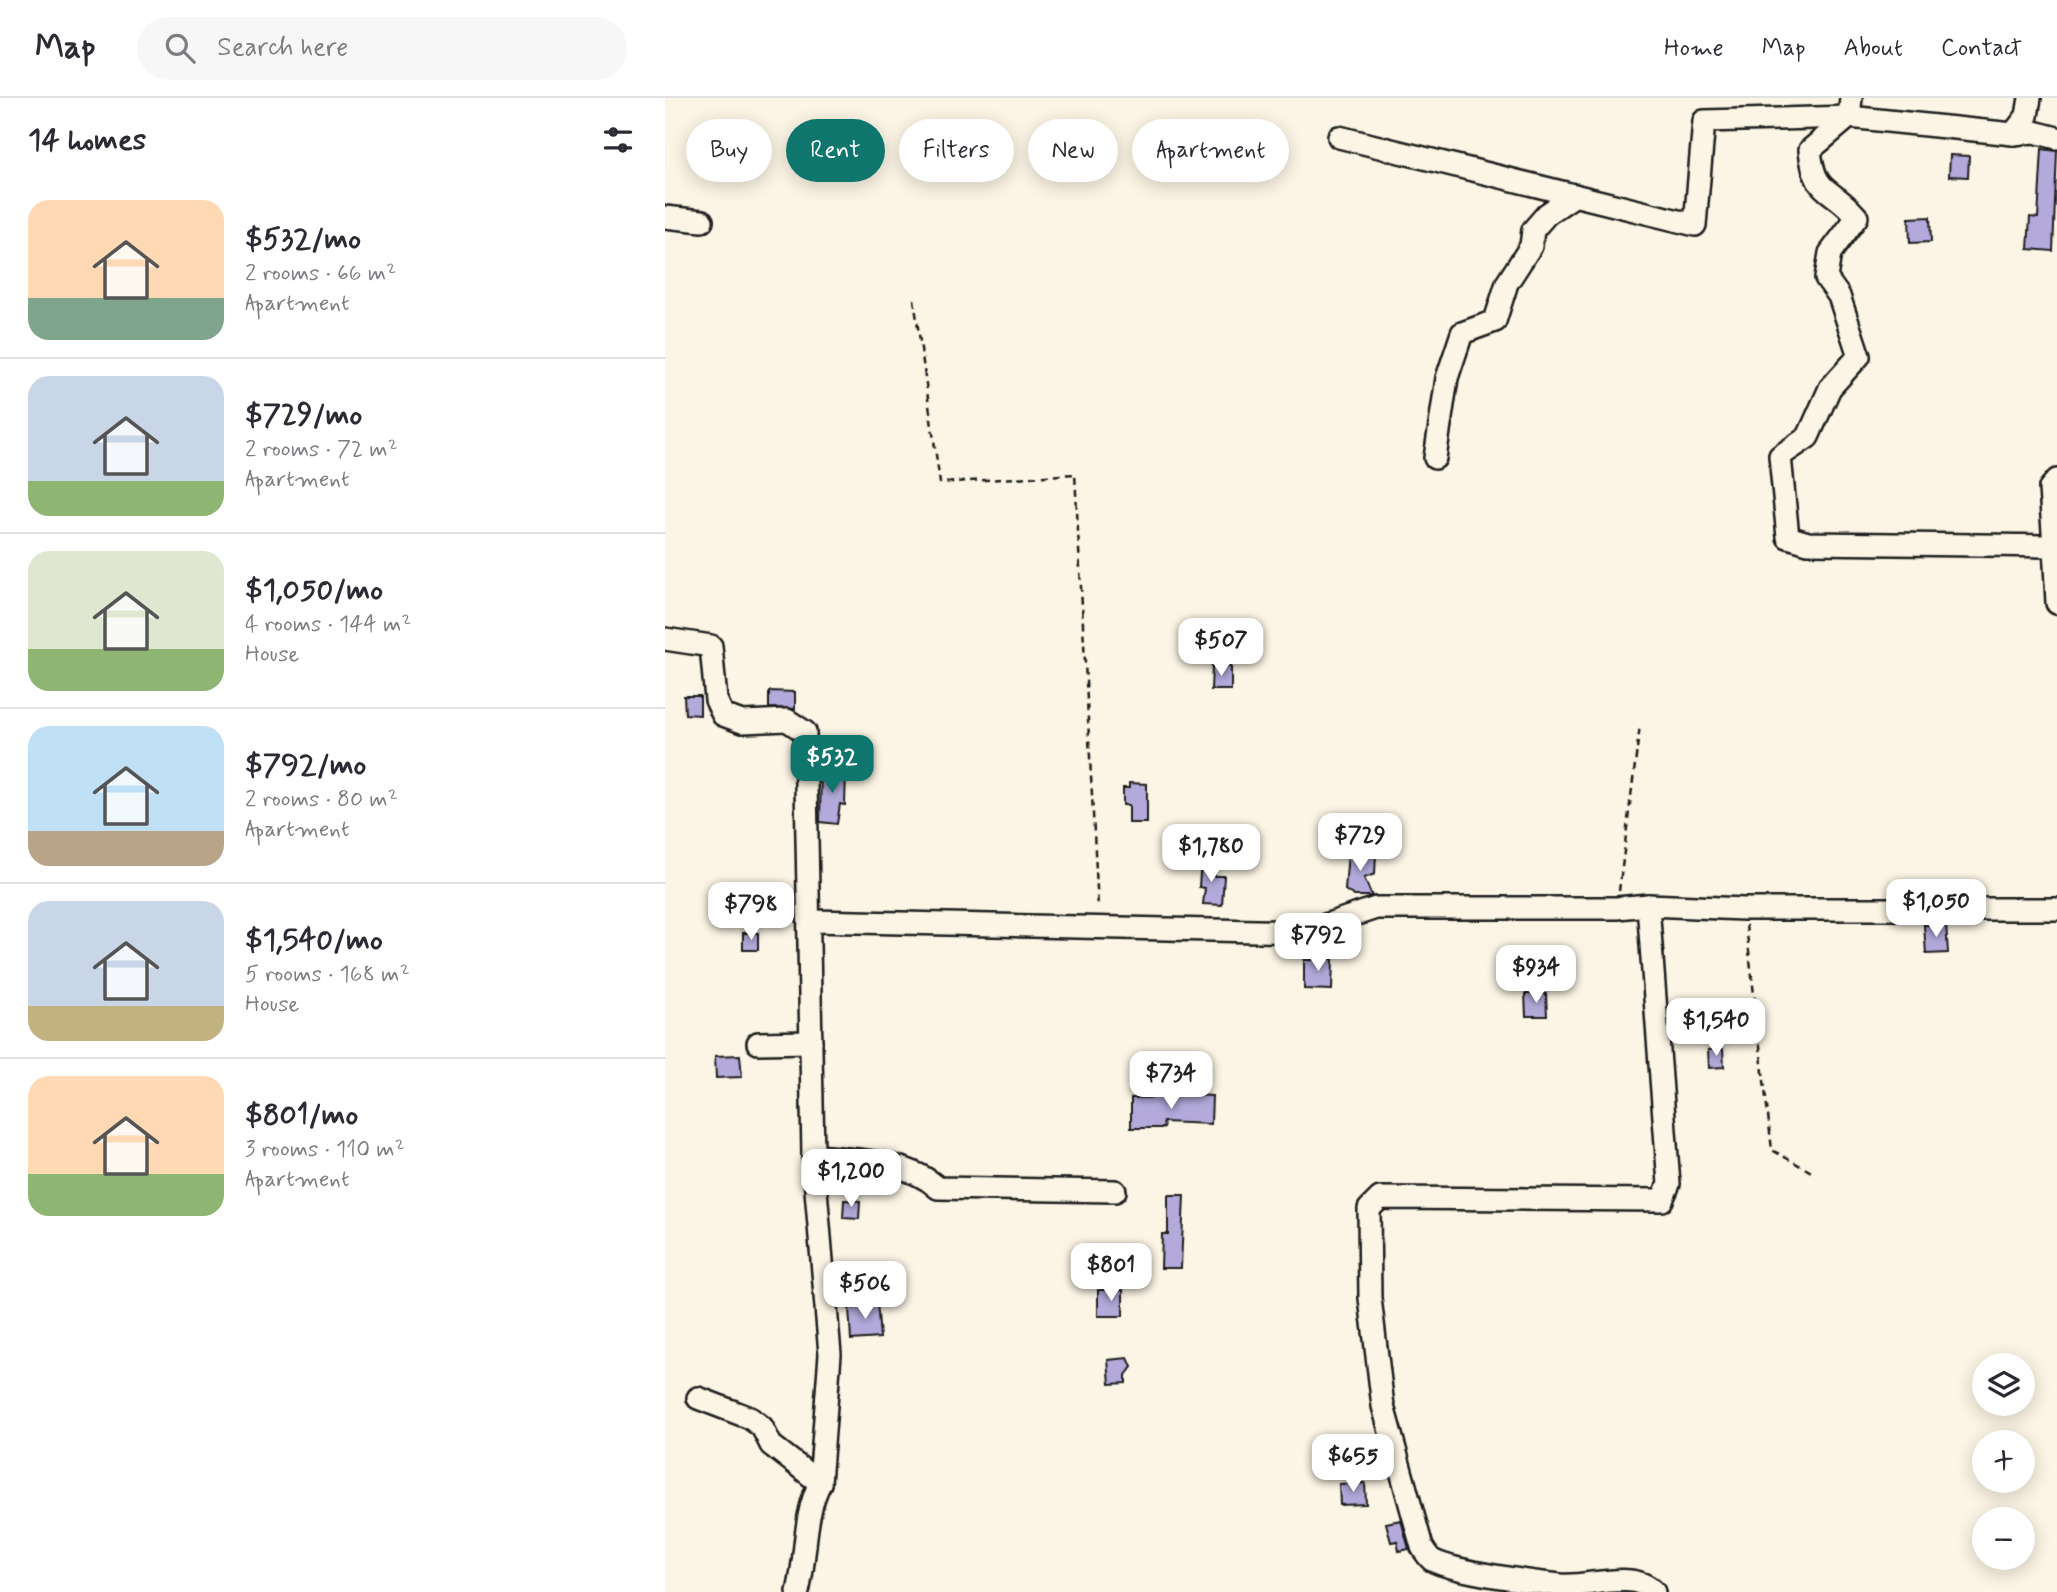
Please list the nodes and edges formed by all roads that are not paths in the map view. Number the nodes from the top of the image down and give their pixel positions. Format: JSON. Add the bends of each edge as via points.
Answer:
{"nodes":[{"id":1,"x":2030,"y":98,"type":"edge"},
{"id":2,"x":1850,"y":108,"type":"edge"},
{"id":3,"x":2013,"y":134,"type":"junction"},
{"id":4,"x":1339,"y":137,"type":"dead end"},
{"id":5,"x":2057,"y":138,"type":"edge"},
{"id":6,"x":1575,"y":195,"type":"junction"},
{"id":7,"x":665,"y":217,"type":"edge"},
{"id":8,"x":702,"y":221,"type":"dead end"},
{"id":9,"x":1435,"y":458,"type":"dead end"},
{"id":10,"x":2057,"y":480,"type":"edge"},
{"id":11,"x":2054,"y":546,"type":"junction"},
{"id":12,"x":2057,"y":603,"type":"edge"},
{"id":13,"x":665,"y":639,"type":"edge"},
{"id":14,"x":1648,"y":905,"type":"junction"},
{"id":15,"x":2057,"y":909,"type":"edge"},
{"id":16,"x":811,"y":921,"type":"junction"},
{"id":17,"x":811,"y":1042,"type":"junction"},
{"id":18,"x":758,"y":1043,"type":"dead end"},
{"id":19,"x":813,"y":1156,"type":"junction"},
{"id":20,"x":1115,"y":1191,"type":"dead end"},
{"id":21,"x":698,"y":1398,"type":"dead end"},
{"id":22,"x":820,"y":1483,"type":"junction"},
{"id":23,"x":798,"y":1592,"type":"edge"},
{"id":24,"x":1654,"y":1592,"type":"edge"}],
"edges":[{"from":1,"to":3,"type":"street","via":[[2027,116]]},
{"from":2,"to":3,"type":"street"},
{"from":2,"to":6,"type":"street","via":[[1704,121],[1695,225]]},
{"from":2,"to":11,"type":"street","via":[[1810,150],[1813,174],[1821,188],[1840,197],[1857,217],[1830,253],[1826,278],[1839,296],[1859,356],[1830,388],[1808,437],[1780,456],[1788,537],[1808,543]]},
{"from":3,"to":5,"type":"street","via":[[2034,132]]},
{"from":4,"to":6,"type":"street"},
{"from":6,"to":9,"type":"street","via":[[1546,214],[1533,230],[1531,246],[1507,283],[1495,321],[1462,333],[1447,378]]},
{"from":7,"to":8,"type":"street"},
{"from":10,"to":11,"type":"street","via":[[2050,488]]},
{"from":11,"to":12,"type":"street"},
{"from":13,"to":16,"type":"street","via":[[711,646],[716,700],[723,715],[741,722],[787,720],[805,732],[806,878]]},
{"from":14,"to":15,"type":"street"},
{"from":14,"to":16,"type":"street","via":[[1376,908],[1304,932]]},
{"from":14,"to":24,"type":"street","via":[[1669,1184],[1662,1200],[1380,1198],[1369,1209],[1370,1298],[1383,1406],[1422,1547],[1429,1558],[1453,1567],[1562,1585],[1630,1581],[1648,1585]]},
{"from":16,"to":17,"type":"street"},
{"from":17,"to":18,"type":"street"},
{"from":17,"to":19,"type":"street"},
{"from":19,"to":20,"type":"street","via":[[890,1165],[925,1175],[938,1188]]},
{"from":19,"to":22,"type":"street","via":[[829,1354]]},
{"from":21,"to":22,"type":"street","via":[[750,1418],[762,1427],[771,1445]]},
{"from":22,"to":23,"type":"street","via":[[809,1504],[806,1560]]}]}
